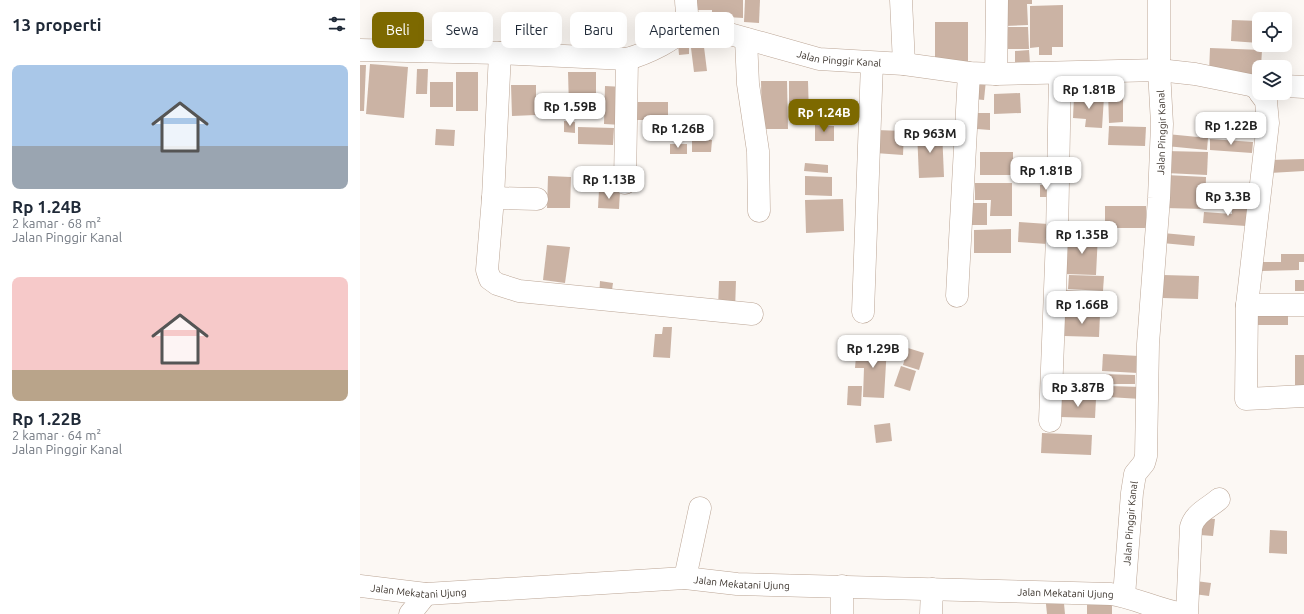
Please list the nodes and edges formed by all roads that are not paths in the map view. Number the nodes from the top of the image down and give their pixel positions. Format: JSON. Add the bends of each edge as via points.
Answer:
{"nodes":[{"id":1,"x":686,"y":0,"type":"edge"},
{"id":2,"x":901,"y":0,"type":"edge"},
{"id":3,"x":997,"y":0,"type":"edge"},
{"id":4,"x":1159,"y":0,"type":"edge"},
{"id":5,"x":687,"y":12,"type":"edge"},
{"id":6,"x":734,"y":36,"type":"edge"},
{"id":7,"x":746,"y":39,"type":"junction"},
{"id":8,"x":655,"y":48,"type":"edge"},
{"id":9,"x":360,"y":50,"type":"edge"},
{"id":10,"x":500,"y":53,"type":"junction"},
{"id":11,"x":627,"y":59,"type":"junction"},
{"id":12,"x":872,"y":62,"type":"junction"},
{"id":13,"x":904,"y":64,"type":"junction"},
{"id":14,"x":1159,"y":70,"type":"junction"},
{"id":15,"x":969,"y":73,"type":"junction"},
{"id":16,"x":1060,"y":73,"type":"junction"},
{"id":17,"x":996,"y":74,"type":"junction"},
{"id":18,"x":1252,"y":86,"type":"edge"},
{"id":19,"x":1292,"y":86,"type":"edge"},
{"id":20,"x":1304,"y":87,"type":"edge"},
{"id":21,"x":1265,"y":100,"type":"edge"},
{"id":22,"x":626,"y":183,"type":"dead end"},
{"id":23,"x":493,"y":198,"type":"junction"},
{"id":24,"x":538,"y":199,"type":"dead end"},
{"id":25,"x":759,"y":211,"type":"dead end"},
{"id":26,"x":957,"y":296,"type":"dead end"},
{"id":27,"x":1247,"y":305,"type":"junction"},
{"id":28,"x":1304,"y":305,"type":"edge"},
{"id":29,"x":863,"y":312,"type":"dead end"},
{"id":30,"x":752,"y":314,"type":"dead end"},
{"id":31,"x":1304,"y":396,"type":"edge"},
{"id":32,"x":1050,"y":421,"type":"dead end"},
{"id":33,"x":1219,"y":498,"type":"dead end"},
{"id":34,"x":700,"y":508,"type":"dead end"},
{"id":35,"x":685,"y":578,"type":"junction"},
{"id":36,"x":360,"y":586,"type":"edge"},
{"id":37,"x":842,"y":586,"type":"junction"},
{"id":38,"x":932,"y":589,"type":"junction"},
{"id":39,"x":426,"y":594,"type":"junction"},
{"id":40,"x":1124,"y":596,"type":"junction"},
{"id":41,"x":1160,"y":611,"type":"edge"},
{"id":42,"x":410,"y":614,"type":"edge"},
{"id":43,"x":842,"y":614,"type":"edge"},
{"id":44,"x":931,"y":614,"type":"edge"},
{"id":45,"x":1183,"y":614,"type":"edge"},
{"id":46,"x":1187,"y":614,"type":"edge"}],
"edges":[{"from":1,"to":5,"type":"street"},
{"from":2,"to":13,"type":"street"},
{"from":3,"to":17,"type":"street"},
{"from":4,"to":14,"type":"street"},
{"from":6,"to":7,"type":"street","name":"Jalan Pinggir Kanal"},
{"from":7,"to":12,"type":"street","name":"Jalan Pinggir Kanal","via":[[820,59]]},
{"from":7,"to":25,"type":"street","via":[[748,84],[758,151]]},
{"from":8,"to":11,"type":"street"},
{"from":9,"to":10,"type":"street"},
{"from":10,"to":11,"type":"street"},
{"from":10,"to":23,"type":"street"},
{"from":11,"to":22,"type":"street"},
{"from":12,"to":13,"type":"street","name":"Jalan Pinggir Kanal"},
{"from":12,"to":29,"type":"street"},
{"from":13,"to":15,"type":"street","name":"Jalan Pinggir Kanal"},
{"from":14,"to":16,"type":"street","name":"Jalan Pinggir Kanal"},
{"from":14,"to":18,"type":"street","via":[[1195,74]]},
{"from":14,"to":40,"type":"street","name":"Jalan Pinggir Kanal","via":[[1162,124],[1148,344],[1146,456],[1135,474],[1132,493]]},
{"from":15,"to":17,"type":"street","name":"Jalan Pinggir Kanal"},
{"from":15,"to":26,"type":"street"},
{"from":16,"to":17,"type":"street","name":"Jalan Pinggir Kanal"},
{"from":16,"to":32,"type":"street"},
{"from":19,"to":20,"type":"street"},
{"from":21,"to":27,"type":"street","via":[[1268,123]]},
{"from":23,"to":24,"type":"street"},
{"from":23,"to":30,"type":"street","via":[[487,270],[490,280],[497,284],[519,291]]},
{"from":27,"to":28,"type":"street"},
{"from":27,"to":31,"type":"street","via":[[1246,399]]},
{"from":33,"to":46,"type":"street","via":[[1198,514],[1190,527]]},
{"from":34,"to":35,"type":"street"},
{"from":35,"to":37,"type":"street","name":"Jalan Mekatani Ujung","via":[[738,584]]},
{"from":35,"to":39,"type":"street","name":"Jalan Mekatani Ujung"},
{"from":36,"to":39,"type":"street","name":"Jalan Mekatani Ujung"},
{"from":37,"to":38,"type":"street","name":"Jalan Mekatani Ujung"},
{"from":37,"to":43,"type":"street"},
{"from":38,"to":40,"type":"street","name":"Jalan Mekatani Ujung"},
{"from":38,"to":44,"type":"street"},
{"from":39,"to":42,"type":"street"},
{"from":40,"to":41,"type":"street","name":"Jalan Mekatani Ujung"},
{"from":41,"to":45,"type":"street","name":"Jalan Mekatani Ujung"}]}
